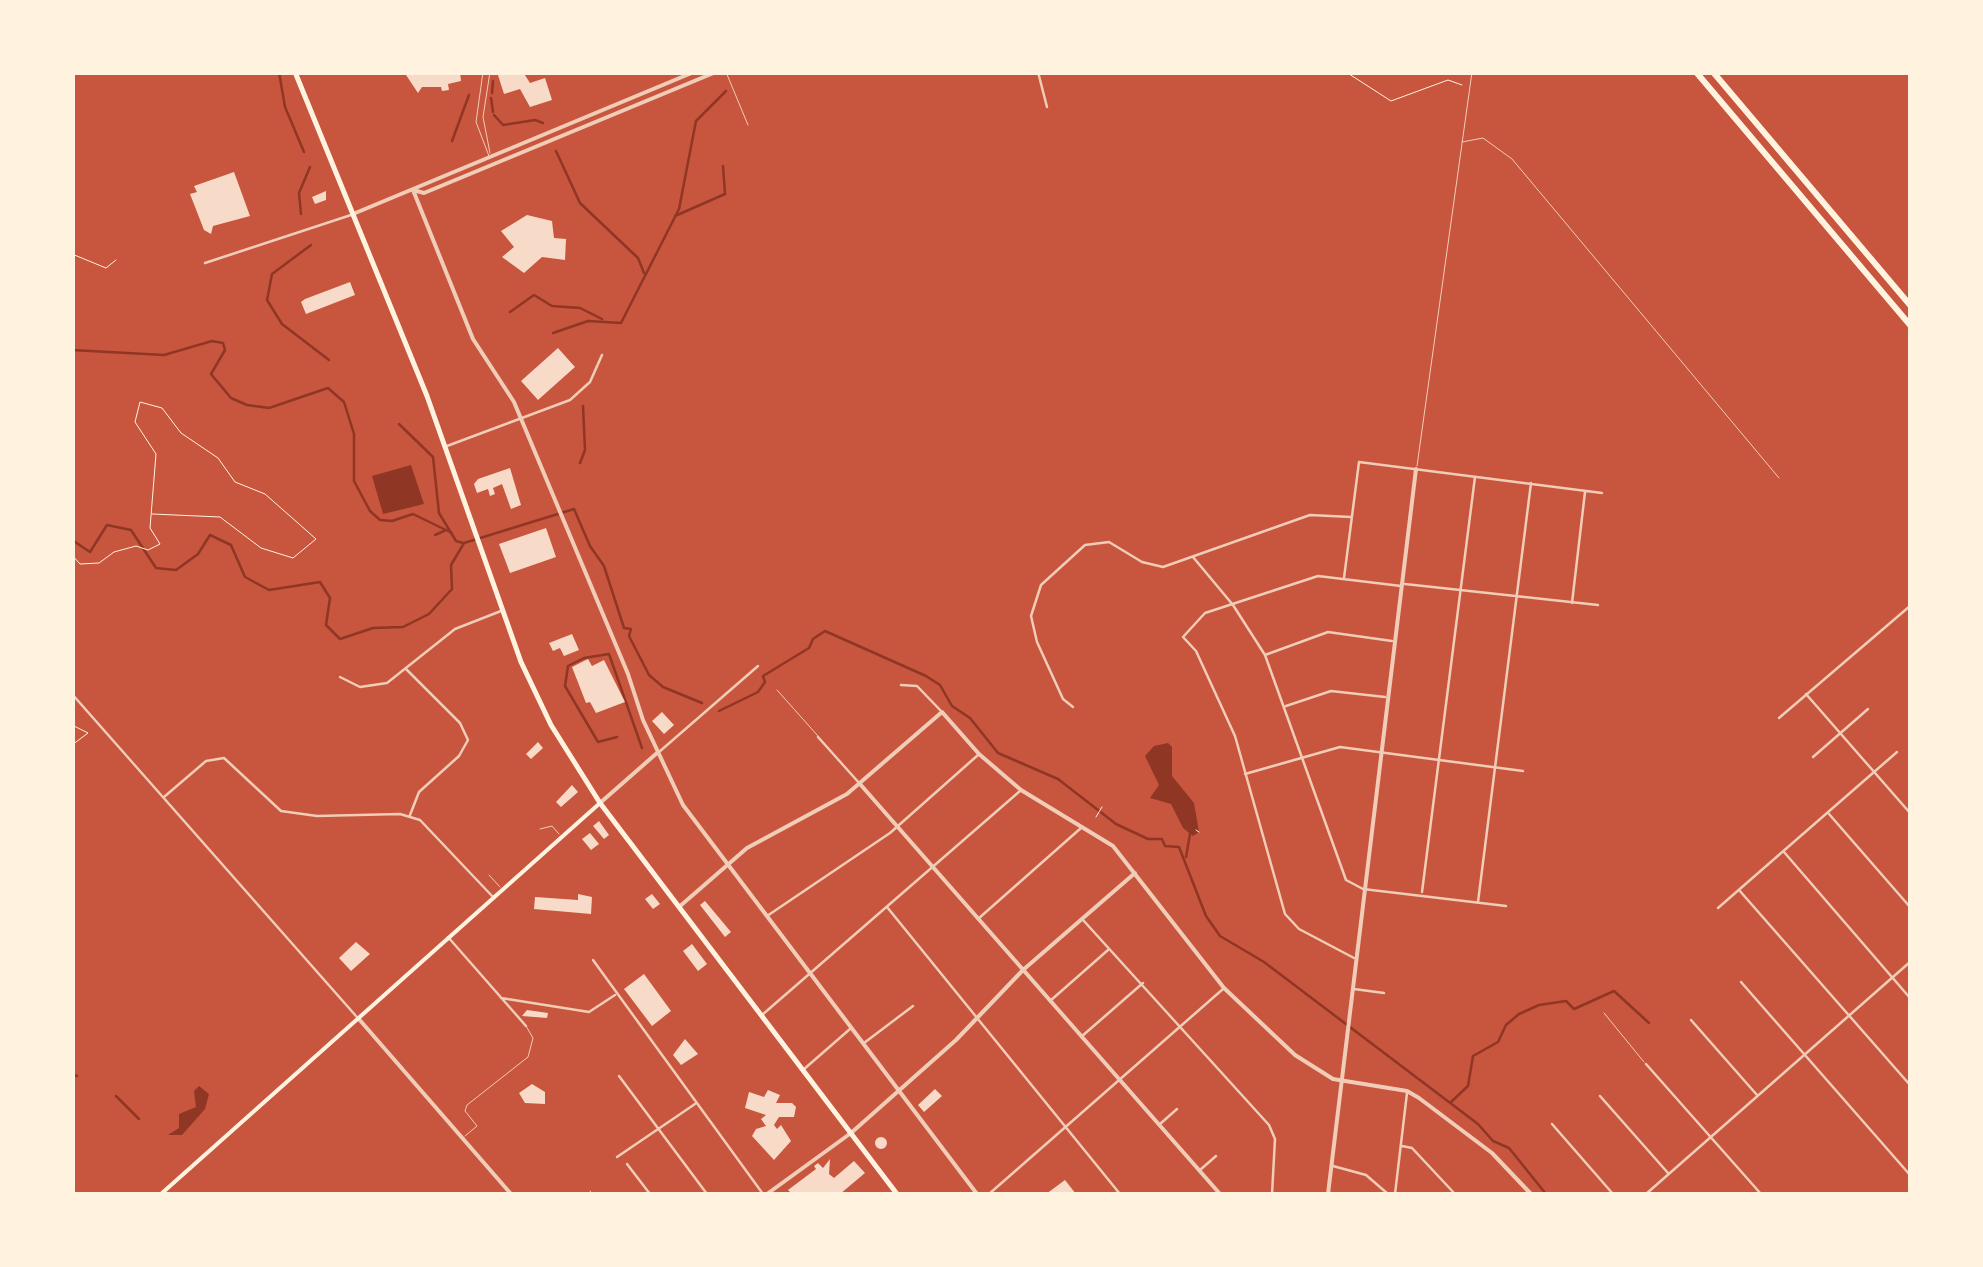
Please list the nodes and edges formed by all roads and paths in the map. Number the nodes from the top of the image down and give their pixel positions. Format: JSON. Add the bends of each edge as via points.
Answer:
{"nodes":[{"id":1,"x":295,"y":72,"type":"edge"},
{"id":2,"x":484,"y":72,"type":"edge"},
{"id":3,"x":490,"y":72,"type":"edge"},
{"id":4,"x":694,"y":72,"type":"edge"},
{"id":5,"x":716,"y":72,"type":"edge"},
{"id":6,"x":726,"y":72,"type":"edge"},
{"id":7,"x":1038,"y":72,"type":"edge"},
{"id":8,"x":1346,"y":72,"type":"edge"},
{"id":9,"x":1472,"y":72,"type":"edge"},
{"id":10,"x":1696,"y":72,"type":"edge"},
{"id":11,"x":1713,"y":72,"type":"edge"},
{"id":12,"x":1468,"y":91,"type":"junction"},
{"id":13,"x":1048,"y":107,"type":"dead end"},
{"id":14,"x":748,"y":125,"type":"dead end"},
{"id":15,"x":1462,"y":142,"type":"junction"},
{"id":16,"x":489,"y":156,"type":"junction"},
{"id":17,"x":492,"y":165,"type":"junction"},
{"id":18,"x":413,"y":190,"type":"junction"},
{"id":19,"x":353,"y":214,"type":"junction"},
{"id":20,"x":72,"y":254,"type":"edge"},
{"id":21,"x":116,"y":260,"type":"dead end"},
{"id":22,"x":205,"y":263,"type":"dead end"},
{"id":23,"x":1910,"y":306,"type":"edge"},
{"id":24,"x":1910,"y":326,"type":"edge"},
{"id":25,"x":602,"y":354,"type":"dead end"},
{"id":26,"x":522,"y":420,"type":"junction"},
{"id":27,"x":446,"y":447,"type":"junction"},
{"id":28,"x":1416,"y":469,"type":"junction"},
{"id":29,"x":1475,"y":477,"type":"junction"},
{"id":30,"x":1779,"y":478,"type":"dead end"},
{"id":31,"x":1530,"y":483,"type":"junction"},
{"id":32,"x":1586,"y":491,"type":"junction"},
{"id":33,"x":1602,"y":493,"type":"dead end"},
{"id":34,"x":152,"y":514,"type":"junction"},
{"id":35,"x":1352,"y":518,"type":"junction"},
{"id":36,"x":72,"y":555,"type":"edge"},
{"id":37,"x":1192,"y":557,"type":"junction"},
{"id":38,"x":1344,"y":578,"type":"junction"},
{"id":39,"x":1401,"y":584,"type":"junction"},
{"id":40,"x":1460,"y":590,"type":"junction"},
{"id":41,"x":1516,"y":598,"type":"junction"},
{"id":42,"x":1572,"y":603,"type":"junction"},
{"id":43,"x":1234,"y":605,"type":"junction"},
{"id":44,"x":1598,"y":605,"type":"dead end"},
{"id":45,"x":1910,"y":606,"type":"edge"},
{"id":46,"x":503,"y":610,"type":"junction"},
{"id":47,"x":1394,"y":641,"type":"junction"},
{"id":48,"x":1265,"y":654,"type":"junction"},
{"id":49,"x":758,"y":666,"type":"dead end"},
{"id":50,"x":406,"y":669,"type":"junction"},
{"id":51,"x":340,"y":677,"type":"dead end"},
{"id":52,"x":902,"y":685,"type":"dead end"},
{"id":53,"x":777,"y":690,"type":"dead end"},
{"id":54,"x":72,"y":694,"type":"edge"},
{"id":55,"x":1806,"y":694,"type":"junction"},
{"id":56,"x":1387,"y":697,"type":"junction"},
{"id":57,"x":1073,"y":707,"type":"dead end"},
{"id":58,"x":1283,"y":707,"type":"junction"},
{"id":59,"x":1868,"y":708,"type":"dead end"},
{"id":60,"x":942,"y":712,"type":"junction"},
{"id":61,"x":1779,"y":718,"type":"dead end"},
{"id":62,"x":72,"y":724,"type":"edge"},
{"id":63,"x":1840,"y":733,"type":"junction"},
{"id":64,"x":818,"y":736,"type":"joint"},
{"id":65,"x":72,"y":745,"type":"edge"},
{"id":66,"x":658,"y":752,"type":"junction"},
{"id":67,"x":1897,"y":752,"type":"dead end"},
{"id":68,"x":1380,"y":753,"type":"junction"},
{"id":69,"x":980,"y":754,"type":"junction"},
{"id":70,"x":1813,"y":757,"type":"dead end"},
{"id":71,"x":1302,"y":760,"type":"junction"},
{"id":72,"x":1439,"y":760,"type":"junction"},
{"id":73,"x":1496,"y":767,"type":"junction"},
{"id":74,"x":1523,"y":771,"type":"dead end"},
{"id":75,"x":1874,"y":772,"type":"junction"},
{"id":76,"x":1244,"y":774,"type":"junction"},
{"id":77,"x":860,"y":784,"type":"junction"},
{"id":78,"x":1021,"y":790,"type":"junction"},
{"id":79,"x":163,"y":798,"type":"junction"},
{"id":80,"x":600,"y":803,"type":"junction"},
{"id":81,"x":1102,"y":807,"type":"dead end"},
{"id":82,"x":1828,"y":812,"type":"junction"},
{"id":83,"x":1910,"y":813,"type":"edge"},
{"id":84,"x":410,"y":816,"type":"junction"},
{"id":85,"x":1096,"y":817,"type":"dead end"},
{"id":86,"x":897,"y":826,"type":"junction"},
{"id":87,"x":1082,"y":827,"type":"junction"},
{"id":88,"x":540,"y":829,"type":"dead end"},
{"id":89,"x":562,"y":837,"type":"junction"},
{"id":90,"x":1783,"y":851,"type":"junction"},
{"id":91,"x":727,"y":864,"type":"junction"},
{"id":92,"x":932,"y":867,"type":"junction"},
{"id":93,"x":1135,"y":873,"type":"junction"},
{"id":94,"x":489,"y":875,"type":"dead end"},
{"id":95,"x":1363,"y":889,"type":"junction"},
{"id":96,"x":502,"y":890,"type":"junction"},
{"id":97,"x":1739,"y":890,"type":"junction"},
{"id":98,"x":1422,"y":895,"type":"junction"},
{"id":99,"x":493,"y":897,"type":"junction"},
{"id":100,"x":1478,"y":902,"type":"junction"},
{"id":101,"x":679,"y":906,"type":"junction"},
{"id":102,"x":1506,"y":906,"type":"dead end"},
{"id":103,"x":887,"y":907,"type":"junction"},
{"id":104,"x":1910,"y":907,"type":"edge"},
{"id":105,"x":1718,"y":908,"type":"dead end"},
{"id":106,"x":767,"y":916,"type":"junction"},
{"id":107,"x":978,"y":918,"type":"junction"},
{"id":108,"x":1082,"y":918,"type":"junction"},
{"id":109,"x":448,"y":937,"type":"junction"},
{"id":110,"x":1109,"y":949,"type":"junction"},
{"id":111,"x":1356,"y":959,"type":"junction"},
{"id":112,"x":592,"y":960,"type":"dead end"},
{"id":113,"x":1910,"y":962,"type":"edge"},
{"id":114,"x":1023,"y":970,"type":"junction"},
{"id":115,"x":810,"y":974,"type":"junction"},
{"id":116,"x":1893,"y":978,"type":"junction"},
{"id":117,"x":1144,"y":982,"type":"junction"},
{"id":118,"x":1742,"y":982,"type":"dead end"},
{"id":119,"x":1224,"y":988,"type":"junction"},
{"id":120,"x":1353,"y":989,"type":"junction"},
{"id":121,"x":1384,"y":993,"type":"dead end"},
{"id":122,"x":616,"y":994,"type":"junction"},
{"id":123,"x":501,"y":998,"type":"junction"},
{"id":124,"x":1910,"y":998,"type":"edge"},
{"id":125,"x":1050,"y":1001,"type":"junction"},
{"id":126,"x":913,"y":1006,"type":"dead end"},
{"id":127,"x":1604,"y":1013,"type":"dead end"},
{"id":128,"x":762,"y":1016,"type":"junction"},
{"id":129,"x":979,"y":1016,"type":"junction"},
{"id":130,"x":1850,"y":1016,"type":"junction"},
{"id":131,"x":358,"y":1018,"type":"junction"},
{"id":132,"x":1690,"y":1020,"type":"dead end"},
{"id":133,"x":1182,"y":1025,"type":"junction"},
{"id":134,"x":526,"y":1026,"type":"joint"},
{"id":135,"x":852,"y":1028,"type":"junction"},
{"id":136,"x":1081,"y":1037,"type":"junction"},
{"id":137,"x":863,"y":1044,"type":"junction"},
{"id":138,"x":1806,"y":1054,"type":"junction"},
{"id":139,"x":1646,"y":1064,"type":"joint"},
{"id":140,"x":803,"y":1070,"type":"junction"},
{"id":141,"x":619,"y":1076,"type":"dead end"},
{"id":142,"x":1119,"y":1080,"type":"junction"},
{"id":143,"x":1342,"y":1081,"type":"junction"},
{"id":144,"x":1910,"y":1086,"type":"edge"},
{"id":145,"x":899,"y":1091,"type":"junction"},
{"id":146,"x":1408,"y":1091,"type":"junction"},
{"id":147,"x":1600,"y":1096,"type":"dead end"},
{"id":148,"x":1758,"y":1096,"type":"junction"},
{"id":149,"x":696,"y":1103,"type":"junction"},
{"id":150,"x":1177,"y":1109,"type":"dead end"},
{"id":151,"x":1552,"y":1124,"type":"dead end"},
{"id":152,"x":1068,"y":1125,"type":"junction"},
{"id":153,"x":1159,"y":1125,"type":"junction"},
{"id":154,"x":660,"y":1131,"type":"junction"},
{"id":155,"x":851,"y":1133,"type":"junction"},
{"id":156,"x":1711,"y":1137,"type":"junction"},
{"id":157,"x":462,"y":1138,"type":"junction"},
{"id":158,"x":1401,"y":1146,"type":"junction"},
{"id":159,"x":1216,"y":1156,"type":"dead end"},
{"id":160,"x":617,"y":1157,"type":"dead end"},
{"id":161,"x":627,"y":1164,"type":"dead end"},
{"id":162,"x":1332,"y":1166,"type":"junction"},
{"id":163,"x":1199,"y":1171,"type":"junction"},
{"id":164,"x":1669,"y":1174,"type":"junction"},
{"id":165,"x":1910,"y":1175,"type":"edge"},
{"id":166,"x":160,"y":1194,"type":"edge"},
{"id":167,"x":511,"y":1194,"type":"edge"},
{"id":168,"x":650,"y":1194,"type":"edge"},
{"id":169,"x":708,"y":1194,"type":"edge"},
{"id":170,"x":765,"y":1194,"type":"edge"},
{"id":171,"x":898,"y":1194,"type":"edge"},
{"id":172,"x":977,"y":1194,"type":"edge"},
{"id":173,"x":989,"y":1194,"type":"edge"},
{"id":174,"x":1120,"y":1194,"type":"edge"},
{"id":175,"x":1220,"y":1194,"type":"edge"},
{"id":176,"x":1272,"y":1194,"type":"edge"},
{"id":177,"x":1328,"y":1194,"type":"edge"},
{"id":178,"x":1388,"y":1194,"type":"edge"},
{"id":179,"x":1394,"y":1194,"type":"edge"},
{"id":180,"x":1455,"y":1194,"type":"edge"},
{"id":181,"x":1532,"y":1194,"type":"edge"},
{"id":182,"x":1613,"y":1194,"type":"edge"},
{"id":183,"x":1646,"y":1194,"type":"edge"},
{"id":184,"x":1761,"y":1194,"type":"edge"}],
"edges":[{"from":1,"to":19,"type":"main road"},
{"from":2,"to":16,"type":"lane","via":[[476,122]]},
{"from":3,"to":16,"type":"lane","via":[[483,117]]},
{"from":4,"to":16,"type":"street"},
{"from":5,"to":17,"type":"street"},
{"from":6,"to":14,"type":"lane"},
{"from":7,"to":13,"type":"street"},
{"from":8,"to":12,"type":"path","via":[[1391,101],[1448,80]]},
{"from":9,"to":12,"type":"lane"},
{"from":10,"to":24,"type":"highway"},
{"from":11,"to":23,"type":"highway"},
{"from":12,"to":15,"type":"lane"},
{"from":15,"to":28,"type":"lane"},
{"from":15,"to":30,"type":"lane","via":[[1483,138],[1512,159]]},
{"from":16,"to":17,"type":"lane"},
{"from":16,"to":18,"type":"street"},
{"from":17,"to":18,"type":"street","via":[[424,193]]},
{"from":18,"to":19,"type":"street"},
{"from":18,"to":26,"type":"street","via":[[473,338]]},
{"from":19,"to":22,"type":"street"},
{"from":19,"to":27,"type":"main road"},
{"from":20,"to":21,"type":"path","via":[[106,268]]},
{"from":25,"to":26,"type":"street","via":[[583,390]]},
{"from":26,"to":27,"type":"street"},
{"from":26,"to":66,"type":"street"},
{"from":27,"to":46,"type":"main road"},
{"from":28,"to":29,"type":"street"},
{"from":28,"to":35,"type":"street","via":[[1359,462]]},
{"from":28,"to":39,"type":"street"},
{"from":29,"to":31,"type":"street"},
{"from":29,"to":40,"type":"street"},
{"from":31,"to":32,"type":"street"},
{"from":31,"to":41,"type":"street"},
{"from":32,"to":33,"type":"street"},
{"from":32,"to":42,"type":"street"},
{"from":34,"to":34,"type":"path","via":[[156,454],[134,418],[142,402],[162,408],[235,482],[262,492],[316,540],[293,558],[261,548],[220,517]]},
{"from":34,"to":36,"type":"path","via":[[150,528],[160,540],[154,549],[134,546],[99,563],[82,564]]},
{"from":35,"to":37,"type":"street","via":[[1310,515]]},
{"from":35,"to":38,"type":"street"},
{"from":37,"to":43,"type":"street"},
{"from":37,"to":57,"type":"street","via":[[1152,566],[1109,542],[1093,542],[1041,585],[1032,603],[1032,628],[1062,699]]},
{"from":38,"to":39,"type":"street"},
{"from":38,"to":43,"type":"street","via":[[1318,576]]},
{"from":39,"to":40,"type":"street"},
{"from":39,"to":47,"type":"street"},
{"from":40,"to":41,"type":"street"},
{"from":40,"to":72,"type":"street"},
{"from":41,"to":42,"type":"street"},
{"from":41,"to":73,"type":"street"},
{"from":42,"to":44,"type":"street"},
{"from":43,"to":48,"type":"street"},
{"from":43,"to":76,"type":"street","via":[[1205,613],[1183,637],[1219,699]]},
{"from":45,"to":55,"type":"street"},
{"from":46,"to":50,"type":"street","via":[[455,629]]},
{"from":46,"to":80,"type":"main road","via":[[541,707]]},
{"from":47,"to":48,"type":"street","via":[[1328,632]]},
{"from":47,"to":56,"type":"street"},
{"from":48,"to":58,"type":"street"},
{"from":49,"to":66,"type":"street"},
{"from":50,"to":51,"type":"street","via":[[374,688]]},
{"from":50,"to":84,"type":"street","via":[[460,723],[468,740],[460,756],[419,792]]},
{"from":52,"to":60,"type":"street","via":[[918,686]]},
{"from":53,"to":64,"type":"lane"},
{"from":54,"to":79,"type":"street"},
{"from":55,"to":61,"type":"street"},
{"from":55,"to":63,"type":"street"},
{"from":56,"to":58,"type":"street","via":[[1331,692]]},
{"from":56,"to":68,"type":"street"},
{"from":58,"to":71,"type":"street"},
{"from":59,"to":63,"type":"street"},
{"from":60,"to":69,"type":"street"},
{"from":60,"to":77,"type":"street"},
{"from":62,"to":65,"type":"path","via":[[88,734]]},
{"from":63,"to":70,"type":"street"},
{"from":63,"to":75,"type":"street"},
{"from":64,"to":77,"type":"street"},
{"from":66,"to":80,"type":"street"},
{"from":66,"to":91,"type":"street","via":[[684,806]]},
{"from":67,"to":75,"type":"street"},
{"from":68,"to":71,"type":"street","via":[[1340,747]]},
{"from":68,"to":72,"type":"street"},
{"from":68,"to":95,"type":"street"},
{"from":69,"to":78,"type":"street"},
{"from":69,"to":86,"type":"street"},
{"from":71,"to":76,"type":"street"},
{"from":71,"to":95,"type":"street","via":[[1339,868]]},
{"from":72,"to":73,"type":"street"},
{"from":72,"to":98,"type":"street"},
{"from":73,"to":74,"type":"street"},
{"from":73,"to":100,"type":"street"},
{"from":75,"to":82,"type":"street"},
{"from":75,"to":83,"type":"street"},
{"from":76,"to":111,"type":"street","via":[[1285,914],[1299,929]]},
{"from":77,"to":86,"type":"street"},
{"from":77,"to":91,"type":"street"},
{"from":78,"to":87,"type":"street"},
{"from":78,"to":92,"type":"street"},
{"from":79,"to":84,"type":"street","via":[[218,758],[236,764],[281,811]]},
{"from":79,"to":131,"type":"street"},
{"from":80,"to":89,"type":"main road"},
{"from":80,"to":101,"type":"main road"},
{"from":81,"to":85,"type":"path"},
{"from":82,"to":90,"type":"street"},
{"from":82,"to":104,"type":"street"},
{"from":84,"to":99,"type":"street","via":[[434,830]]},
{"from":86,"to":92,"type":"street"},
{"from":86,"to":106,"type":"street"},
{"from":87,"to":93,"type":"street","via":[[1113,846]]},
{"from":87,"to":107,"type":"street"},
{"from":88,"to":89,"type":"lane","via":[[552,826]]},
{"from":89,"to":96,"type":"main road"},
{"from":90,"to":97,"type":"street"},
{"from":90,"to":116,"type":"street"},
{"from":91,"to":101,"type":"street"},
{"from":91,"to":106,"type":"street"},
{"from":92,"to":103,"type":"street"},
{"from":92,"to":107,"type":"street"},
{"from":93,"to":108,"type":"street"},
{"from":93,"to":119,"type":"street"},
{"from":94,"to":96,"type":"lane"},
{"from":95,"to":98,"type":"street"},
{"from":95,"to":111,"type":"street"},
{"from":96,"to":99,"type":"main road"},
{"from":97,"to":105,"type":"street"},
{"from":97,"to":130,"type":"street"},
{"from":98,"to":100,"type":"street"},
{"from":99,"to":109,"type":"main road"},
{"from":100,"to":102,"type":"street"},
{"from":101,"to":128,"type":"main road"},
{"from":103,"to":115,"type":"street"},
{"from":103,"to":129,"type":"street"},
{"from":106,"to":115,"type":"street"},
{"from":107,"to":114,"type":"street"},
{"from":108,"to":110,"type":"street"},
{"from":108,"to":114,"type":"street"},
{"from":109,"to":123,"type":"street"},
{"from":109,"to":131,"type":"main road"},
{"from":110,"to":117,"type":"street"},
{"from":110,"to":125,"type":"street"},
{"from":111,"to":120,"type":"street"},
{"from":112,"to":122,"type":"street"},
{"from":113,"to":116,"type":"street"},
{"from":114,"to":125,"type":"street"},
{"from":114,"to":129,"type":"street"},
{"from":115,"to":128,"type":"street"},
{"from":115,"to":135,"type":"street"},
{"from":116,"to":124,"type":"street"},
{"from":116,"to":130,"type":"street"},
{"from":117,"to":133,"type":"street"},
{"from":117,"to":136,"type":"street"},
{"from":118,"to":138,"type":"street"},
{"from":119,"to":133,"type":"street"},
{"from":119,"to":143,"type":"street","via":[[1295,1055]]},
{"from":120,"to":121,"type":"street"},
{"from":120,"to":143,"type":"street"},
{"from":122,"to":123,"type":"street","via":[[588,1012]]},
{"from":122,"to":149,"type":"street"},
{"from":123,"to":134,"type":"street"},
{"from":125,"to":136,"type":"street"},
{"from":126,"to":137,"type":"street"},
{"from":127,"to":139,"type":"lane"},
{"from":128,"to":140,"type":"main road"},
{"from":129,"to":145,"type":"street"},
{"from":129,"to":152,"type":"street"},
{"from":130,"to":138,"type":"street"},
{"from":130,"to":144,"type":"street"},
{"from":131,"to":157,"type":"street"},
{"from":131,"to":166,"type":"main road"},
{"from":132,"to":148,"type":"street"},
{"from":133,"to":142,"type":"street"},
{"from":133,"to":176,"type":"street","via":[[1272,1129]]},
{"from":134,"to":157,"type":"lane","via":[[533,1038],[528,1058],[467,1105],[477,1126]]},
{"from":135,"to":137,"type":"street"},
{"from":135,"to":140,"type":"street"},
{"from":136,"to":142,"type":"street"},
{"from":137,"to":145,"type":"street"},
{"from":138,"to":148,"type":"street"},
{"from":138,"to":165,"type":"street"},
{"from":139,"to":156,"type":"street"},
{"from":140,"to":155,"type":"main road"},
{"from":141,"to":154,"type":"street"},
{"from":142,"to":152,"type":"street"},
{"from":142,"to":153,"type":"street"},
{"from":143,"to":146,"type":"street"},
{"from":143,"to":162,"type":"street"},
{"from":145,"to":155,"type":"street"},
{"from":145,"to":172,"type":"street"},
{"from":146,"to":158,"type":"street"},
{"from":146,"to":181,"type":"street","via":[[1492,1153]]},
{"from":147,"to":164,"type":"street"},
{"from":148,"to":156,"type":"street"},
{"from":149,"to":154,"type":"street"},
{"from":149,"to":170,"type":"street"},
{"from":150,"to":153,"type":"street"},
{"from":151,"to":182,"type":"street"},
{"from":152,"to":173,"type":"street"},
{"from":152,"to":174,"type":"street"},
{"from":153,"to":163,"type":"street"},
{"from":154,"to":160,"type":"street"},
{"from":154,"to":169,"type":"street"},
{"from":155,"to":170,"type":"street"},
{"from":155,"to":171,"type":"main road"},
{"from":156,"to":164,"type":"street"},
{"from":156,"to":184,"type":"street"},
{"from":157,"to":167,"type":"street"},
{"from":158,"to":179,"type":"street"},
{"from":158,"to":180,"type":"street","via":[[1412,1148]]},
{"from":159,"to":163,"type":"street"},
{"from":161,"to":168,"type":"street"},
{"from":162,"to":177,"type":"street"},
{"from":162,"to":178,"type":"street","via":[[1366,1175]]},
{"from":163,"to":175,"type":"street"},
{"from":164,"to":183,"type":"street"}]}
